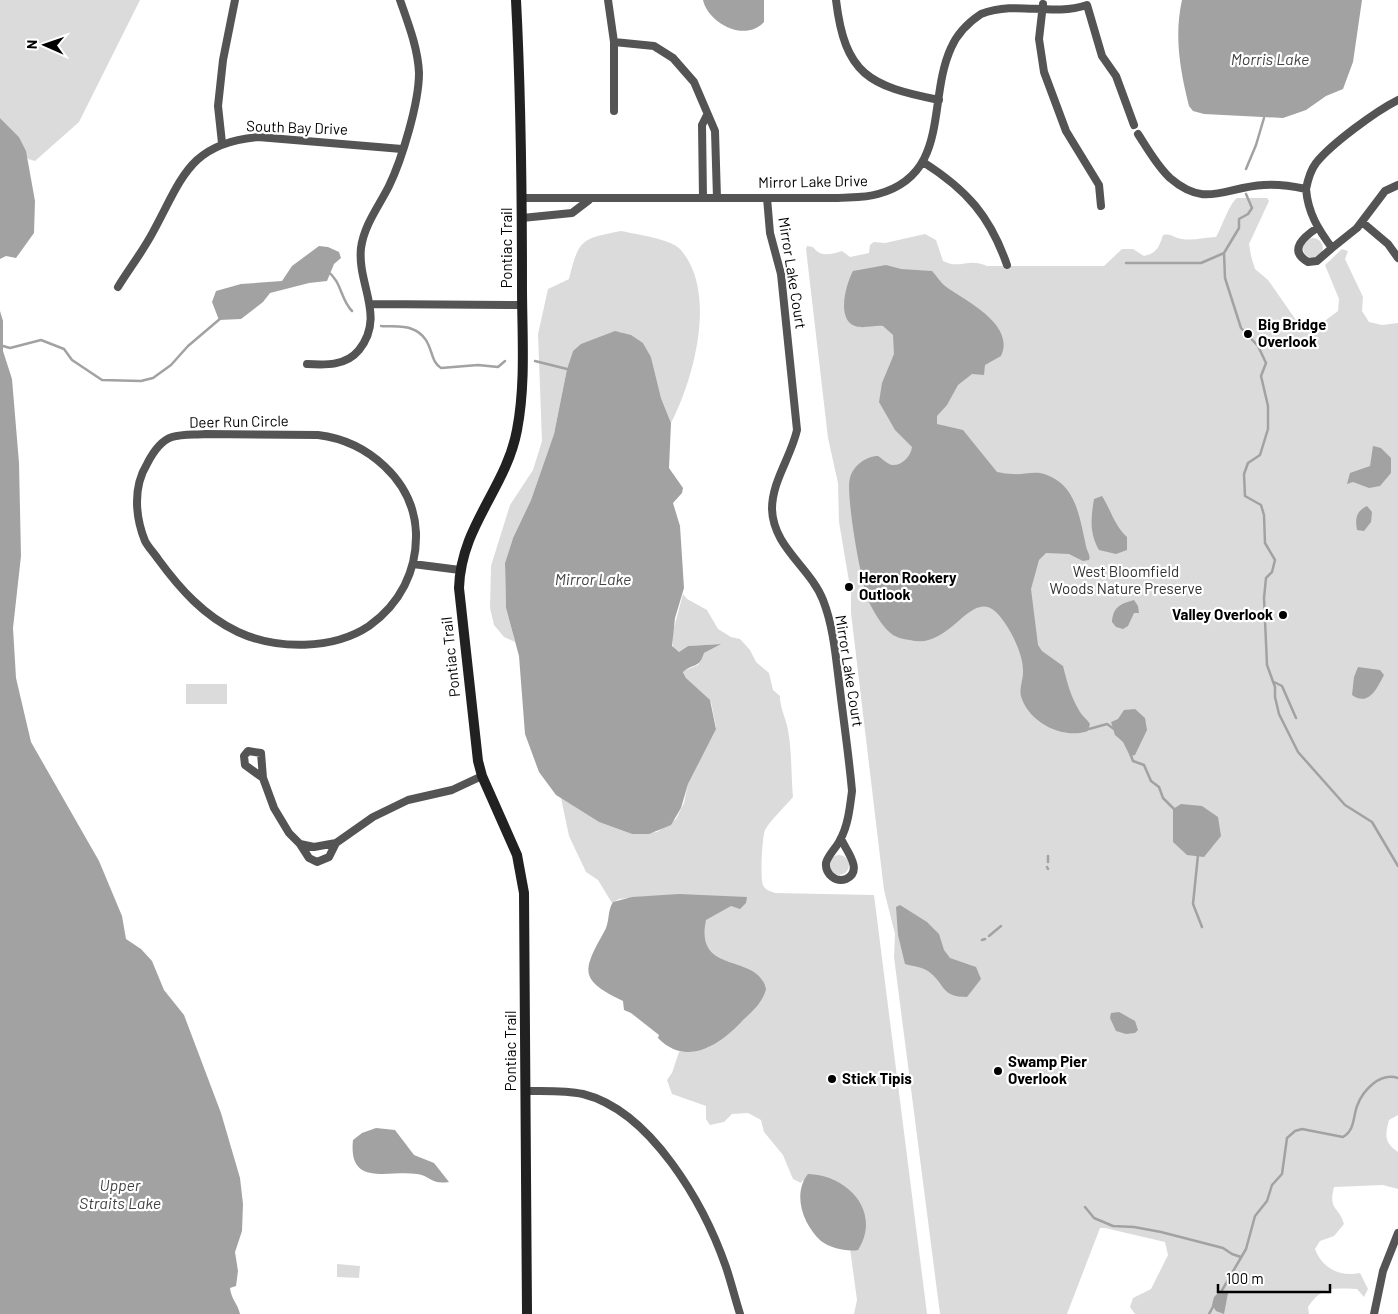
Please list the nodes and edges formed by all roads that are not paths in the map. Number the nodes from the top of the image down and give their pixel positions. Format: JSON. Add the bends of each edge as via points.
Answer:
{"nodes":[{"id":1,"x":235,"y":0,"type":"edge"},
{"id":2,"x":400,"y":0,"type":"edge"},
{"id":3,"x":516,"y":0,"type":"edge"},
{"id":4,"x":608,"y":0,"type":"edge"},
{"id":5,"x":836,"y":0,"type":"edge"},
{"id":6,"x":1009,"y":1,"type":"edge"},
{"id":7,"x":1090,"y":3,"type":"edge"},
{"id":8,"x":1043,"y":4,"type":"junction"},
{"id":9,"x":614,"y":42,"type":"junction"},
{"id":10,"x":939,"y":100,"type":"junction"},
{"id":11,"x":1398,"y":100,"type":"edge"},
{"id":12,"x":614,"y":111,"type":"dead end"},
{"id":13,"x":707,"y":115,"type":"junction"},
{"id":14,"x":1134,"y":125,"type":"dead end"},
{"id":15,"x":1138,"y":134,"type":"dead end"},
{"id":16,"x":222,"y":143,"type":"junction"},
{"id":17,"x":702,"y":148,"type":"junction"},
{"id":18,"x":716,"y":148,"type":"junction"},
{"id":19,"x":402,"y":149,"type":"junction"},
{"id":20,"x":923,"y":162,"type":"junction"},
{"id":21,"x":1398,"y":184,"type":"edge"},
{"id":22,"x":1306,"y":189,"type":"junction"},
{"id":23,"x":522,"y":198,"type":"junction"},
{"id":24,"x":703,"y":198,"type":"junction"},
{"id":25,"x":717,"y":198,"type":"junction"},
{"id":26,"x":767,"y":198,"type":"junction"},
{"id":27,"x":589,"y":200,"type":"junction"},
{"id":28,"x":1101,"y":206,"type":"dead end"},
{"id":29,"x":522,"y":218,"type":"junction"},
{"id":30,"x":1362,"y":222,"type":"junction"},
{"id":31,"x":1317,"y":228,"type":"junction"},
{"id":32,"x":1332,"y":248,"type":"junction"},
{"id":33,"x":1398,"y":258,"type":"edge"},
{"id":34,"x":1007,"y":266,"type":"dead end"},
{"id":35,"x":118,"y":288,"type":"dead end"},
{"id":36,"x":371,"y":304,"type":"junction"},
{"id":37,"x":522,"y":304,"type":"junction"},
{"id":38,"x":307,"y":364,"type":"dead end"},
{"id":39,"x":413,"y":564,"type":"junction"},
{"id":40,"x":460,"y":570,"type":"junction"},
{"id":41,"x":482,"y":776,"type":"junction"},
{"id":42,"x":263,"y":778,"type":"dead end"},
{"id":43,"x":841,"y":839,"type":"junction"},
{"id":44,"x":336,"y":843,"type":"junction"},
{"id":45,"x":300,"y":844,"type":"junction"},
{"id":46,"x":526,"y":1091,"type":"junction"},
{"id":47,"x":1398,"y":1233,"type":"edge"},
{"id":48,"x":527,"y":1314,"type":"edge"},
{"id":49,"x":740,"y":1314,"type":"edge"},
{"id":50,"x":1374,"y":1314,"type":"edge"}],
"edges":[{"from":1,"to":16,"type":"street","via":[[218,106]]},
{"from":2,"to":19,"type":"street","via":[[413,38],[419,72],[418,89]]},
{"from":3,"to":23,"type":"main road","name":"Pontiac Trail"},
{"from":4,"to":9,"type":"street"},
{"from":5,"to":10,"type":"street","via":[[839,28],[848,54],[861,71],[892,90]]},
{"from":6,"to":8,"type":"street","name":"Mirror Lake Drive"},
{"from":6,"to":10,"type":"street","name":"Mirror Lake Drive","via":[[981,14],[959,35],[946,62]]},
{"from":7,"to":8,"type":"street","name":"Mirror Lake Drive","via":[[1068,10]]},
{"from":7,"to":14,"type":"street","name":"Mirror Lake Drive","via":[[1102,56],[1116,76]]},
{"from":8,"to":28,"type":"street","via":[[1038,39],[1044,72],[1066,131],[1099,185]]},
{"from":9,"to":12,"type":"street"},
{"from":9,"to":13,"type":"street","via":[[654,46],[672,58],[694,82]]},
{"from":10,"to":20,"type":"street","name":"Mirror Lake Drive","via":[[930,147]]},
{"from":11,"to":22,"type":"street","via":[[1350,133],[1317,162],[1310,172]]},
{"from":13,"to":17,"type":"street","via":[[702,125]]},
{"from":13,"to":18,"type":"street","via":[[715,131]]},
{"from":15,"to":22,"type":"street","via":[[1168,176],[1197,195],[1212,196],[1263,185]]},
{"from":16,"to":19,"type":"street","name":"South Bay Drive","via":[[258,137]]},
{"from":16,"to":35,"type":"street","name":"South Bay Drive","via":[[180,177],[153,232]]},
{"from":17,"to":18,"type":"street"},
{"from":17,"to":24,"type":"street"},
{"from":18,"to":25,"type":"street"},
{"from":19,"to":36,"type":"street","via":[[362,246],[360,265]]},
{"from":20,"to":26,"type":"street","name":"Mirror Lake Drive","via":[[907,179],[878,194]]},
{"from":20,"to":34,"type":"street","via":[[974,202],[995,234]]},
{"from":21,"to":30,"type":"street","via":[[1385,191]]},
{"from":22,"to":31,"type":"street"},
{"from":23,"to":27,"type":"street","name":"Mirror Lake Drive"},
{"from":23,"to":29,"type":"main road","name":"Pontiac Trail"},
{"from":24,"to":25,"type":"street","name":"Mirror Lake Drive"},
{"from":24,"to":27,"type":"street","name":"Mirror Lake Drive"},
{"from":25,"to":26,"type":"street","name":"Mirror Lake Drive"},
{"from":26,"to":43,"type":"street","name":"Mirror Lake Court","via":[[770,233],[781,274],[797,430],[774,491],[772,510],[786,549],[816,585],[831,632],[852,791]]},
{"from":27,"to":29,"type":"street","via":[[572,213]]},
{"from":29,"to":37,"type":"main road","name":"Pontiac Trail"},
{"from":30,"to":32,"type":"street"},
{"from":30,"to":33,"type":"street","via":[[1388,244]]},
{"from":31,"to":32,"type":"street"},
{"from":31,"to":32,"type":"street","via":[[1300,240],[1300,255],[1308,262],[1317,262]]},
{"from":36,"to":37,"type":"street"},
{"from":36,"to":38,"type":"street","via":[[371,324],[359,350],[333,365]]},
{"from":37,"to":40,"type":"main road","name":"Pontiac Trail","via":[[522,387],[517,431],[506,467],[465,547]]},
{"from":39,"to":39,"type":"street","name":"Deer Run Circle","via":[[393,605],[360,632],[317,644],[259,639],[218,622],[178,584],[146,542],[137,506],[138,487],[155,450],[171,438],[206,434],[336,437],[372,455],[404,491],[416,529]]},
{"from":39,"to":40,"type":"street"},
{"from":40,"to":41,"type":"main road","name":"Pontiac Trail","via":[[470,697]]},
{"from":41,"to":44,"type":"street","via":[[452,790],[392,806]]},
{"from":41,"to":46,"type":"main road","name":"Pontiac Trail","via":[[510,834],[522,873],[526,921]]},
{"from":42,"to":45,"type":"street","via":[[282,825]]},
{"from":43,"to":43,"type":"street","name":"Mirror Lake Court","via":[[826,864],[827,872],[840,880],[853,874],[854,867]]},
{"from":44,"to":45,"type":"street","via":[[319,847]]},
{"from":44,"to":45,"type":"street","via":[[329,857],[317,862],[309,858]]},
{"from":46,"to":48,"type":"main road","name":"Pontiac Trail"},
{"from":46,"to":49,"type":"street","via":[[587,1096],[616,1108],[648,1135],[677,1173],[705,1220],[725,1266]]},
{"from":47,"to":50,"type":"street","via":[[1383,1271]]}]}
